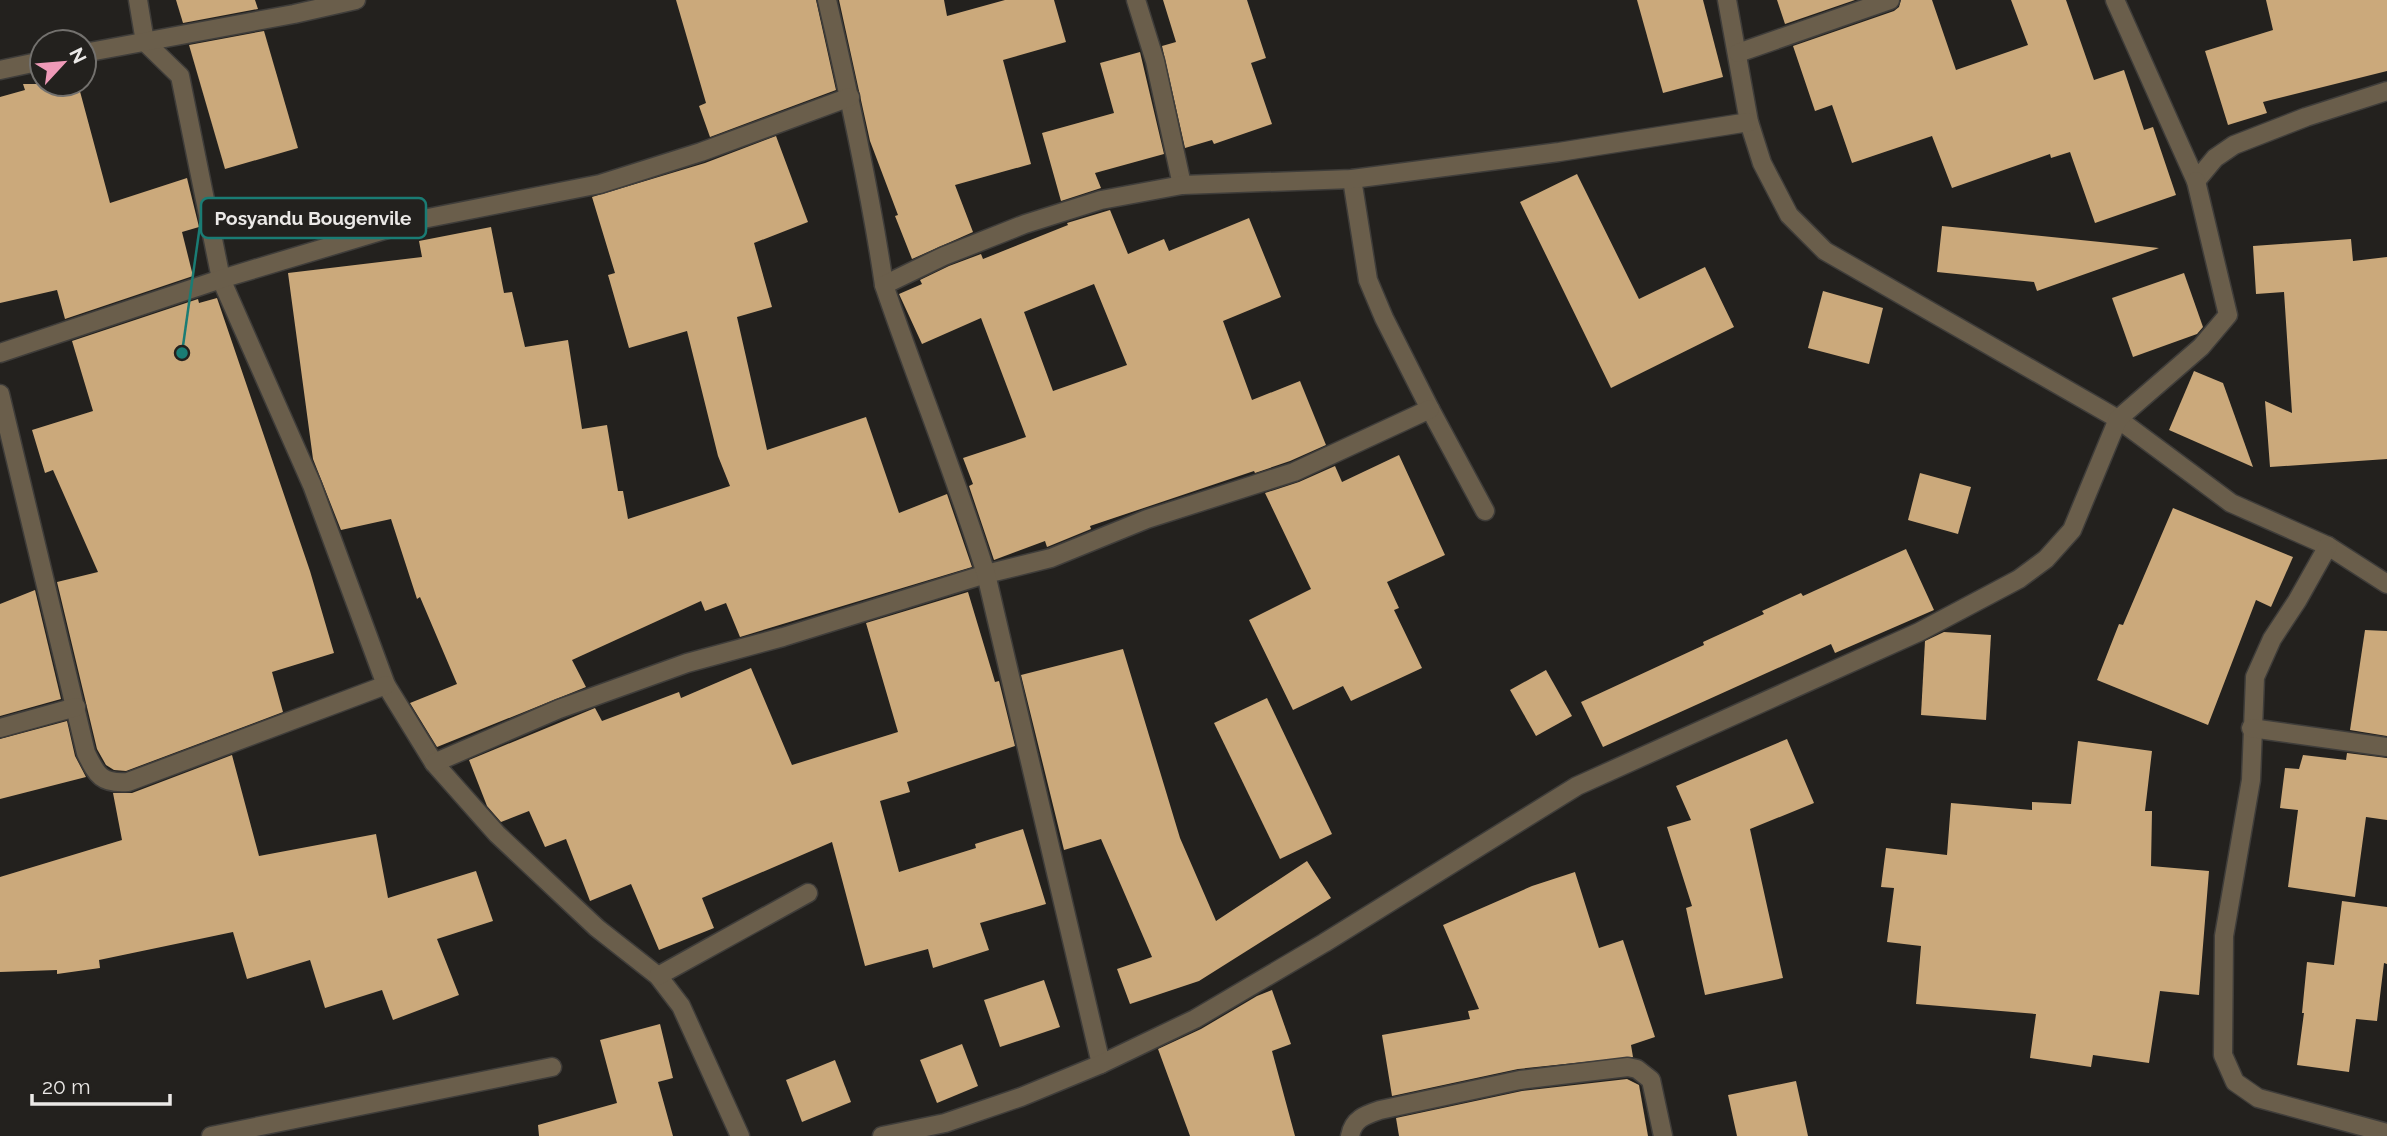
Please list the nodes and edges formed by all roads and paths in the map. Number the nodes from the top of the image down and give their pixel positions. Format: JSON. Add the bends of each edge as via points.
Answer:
{"nodes":[{"id":1,"x":138,"y":0,"type":"edge"},
{"id":2,"x":356,"y":0,"type":"edge"},
{"id":3,"x":827,"y":0,"type":"edge"},
{"id":4,"x":1136,"y":0,"type":"edge"},
{"id":5,"x":1727,"y":0,"type":"edge"},
{"id":6,"x":1890,"y":0,"type":"edge"},
{"id":7,"x":2115,"y":0,"type":"edge"},
{"id":8,"x":145,"y":42,"type":"junction"},
{"id":9,"x":98,"y":50,"type":"edge"},
{"id":10,"x":1738,"y":53,"type":"junction"},
{"id":11,"x":28,"y":64,"type":"edge"},
{"id":12,"x":0,"y":71,"type":"edge"},
{"id":13,"x":2387,"y":91,"type":"edge"},
{"id":14,"x":850,"y":97,"type":"junction"},
{"id":15,"x":1749,"y":122,"type":"junction"},
{"id":16,"x":1352,"y":180,"type":"junction"},
{"id":17,"x":2196,"y":181,"type":"junction"},
{"id":18,"x":1182,"y":186,"type":"junction"},
{"id":19,"x":221,"y":279,"type":"junction"},
{"id":20,"x":884,"y":285,"type":"junction"},
{"id":21,"x":0,"y":353,"type":"edge"},
{"id":22,"x":0,"y":394,"type":"edge"},
{"id":23,"x":1430,"y":409,"type":"junction"},
{"id":24,"x":2118,"y":419,"type":"junction"},
{"id":25,"x":1485,"y":511,"type":"dead end"},
{"id":26,"x":2328,"y":546,"type":"junction"},
{"id":27,"x":986,"y":574,"type":"junction"},
{"id":28,"x":2387,"y":584,"type":"edge"},
{"id":29,"x":386,"y":685,"type":"junction"},
{"id":30,"x":76,"y":707,"type":"junction"},
{"id":31,"x":0,"y":728,"type":"edge"},
{"id":32,"x":2251,"y":728,"type":"junction"},
{"id":33,"x":2387,"y":747,"type":"edge"},
{"id":34,"x":434,"y":763,"type":"junction"},
{"id":35,"x":808,"y":893,"type":"dead end"},
{"id":36,"x":658,"y":976,"type":"junction"},
{"id":37,"x":1101,"y":1064,"type":"junction"},
{"id":38,"x":552,"y":1067,"type":"dead end"},
{"id":39,"x":2387,"y":1133,"type":"edge"},
{"id":40,"x":211,"y":1136,"type":"edge"},
{"id":41,"x":740,"y":1136,"type":"edge"},
{"id":42,"x":882,"y":1136,"type":"edge"},
{"id":43,"x":1350,"y":1136,"type":"edge"},
{"id":44,"x":1663,"y":1136,"type":"edge"}],
"edges":[{"from":1,"to":8,"type":"street"},
{"from":2,"to":8,"type":"street"},
{"from":3,"to":14,"type":"street"},
{"from":4,"to":18,"type":"street","via":[[1155,61]]},
{"from":5,"to":10,"type":"street"},
{"from":6,"to":10,"type":"street"},
{"from":7,"to":17,"type":"street"},
{"from":8,"to":9,"type":"street"},
{"from":8,"to":19,"type":"street","via":[[180,76]]},
{"from":10,"to":15,"type":"street"},
{"from":11,"to":12,"type":"street"},
{"from":13,"to":17,"type":"street","via":[[2234,145],[2215,158]]},
{"from":14,"to":19,"type":"street","via":[[600,184],[418,220]]},
{"from":14,"to":20,"type":"street"},
{"from":15,"to":16,"type":"street"},
{"from":15,"to":24,"type":"street","via":[[1762,163],[1789,215],[1825,251]]},
{"from":16,"to":18,"type":"street"},
{"from":16,"to":23,"type":"street","via":[[1368,280]]},
{"from":17,"to":24,"type":"street","via":[[2228,315],[2201,347]]},
{"from":18,"to":20,"type":"street","via":[[1101,200],[1025,224]]},
{"from":19,"to":21,"type":"street"},
{"from":19,"to":29,"type":"street","via":[[312,485]]},
{"from":20,"to":27,"type":"street"},
{"from":22,"to":30,"type":"street"},
{"from":23,"to":25,"type":"street"},
{"from":23,"to":27,"type":"street","via":[[1294,472],[1147,519],[1051,558]]},
{"from":24,"to":26,"type":"street","via":[[2231,503]]},
{"from":24,"to":37,"type":"street","via":[[2071,530],[2046,559],[2019,579],[1919,632],[1577,786],[1195,1019]]},
{"from":26,"to":28,"type":"street"},
{"from":26,"to":32,"type":"street","via":[[2272,639],[2255,677]]},
{"from":27,"to":34,"type":"street","via":[[687,663],[559,709]]},
{"from":27,"to":37,"type":"street"},
{"from":29,"to":30,"type":"street","via":[[128,782],[114,783],[93,768]]},
{"from":29,"to":34,"type":"street"},
{"from":30,"to":31,"type":"street"},
{"from":32,"to":33,"type":"street"},
{"from":32,"to":39,"type":"street","via":[[2251,780],[2224,936],[2222,1055],[2235,1082],[2258,1098]]},
{"from":34,"to":36,"type":"street","via":[[497,834],[597,928]]},
{"from":35,"to":36,"type":"street"},
{"from":36,"to":41,"type":"street","via":[[681,1006]]},
{"from":37,"to":42,"type":"street","via":[[945,1124]]},
{"from":38,"to":40,"type":"street"},
{"from":43,"to":44,"type":"street","via":[[1355,1121],[1380,1110],[1520,1080],[1628,1067],[1651,1080]]}]}
